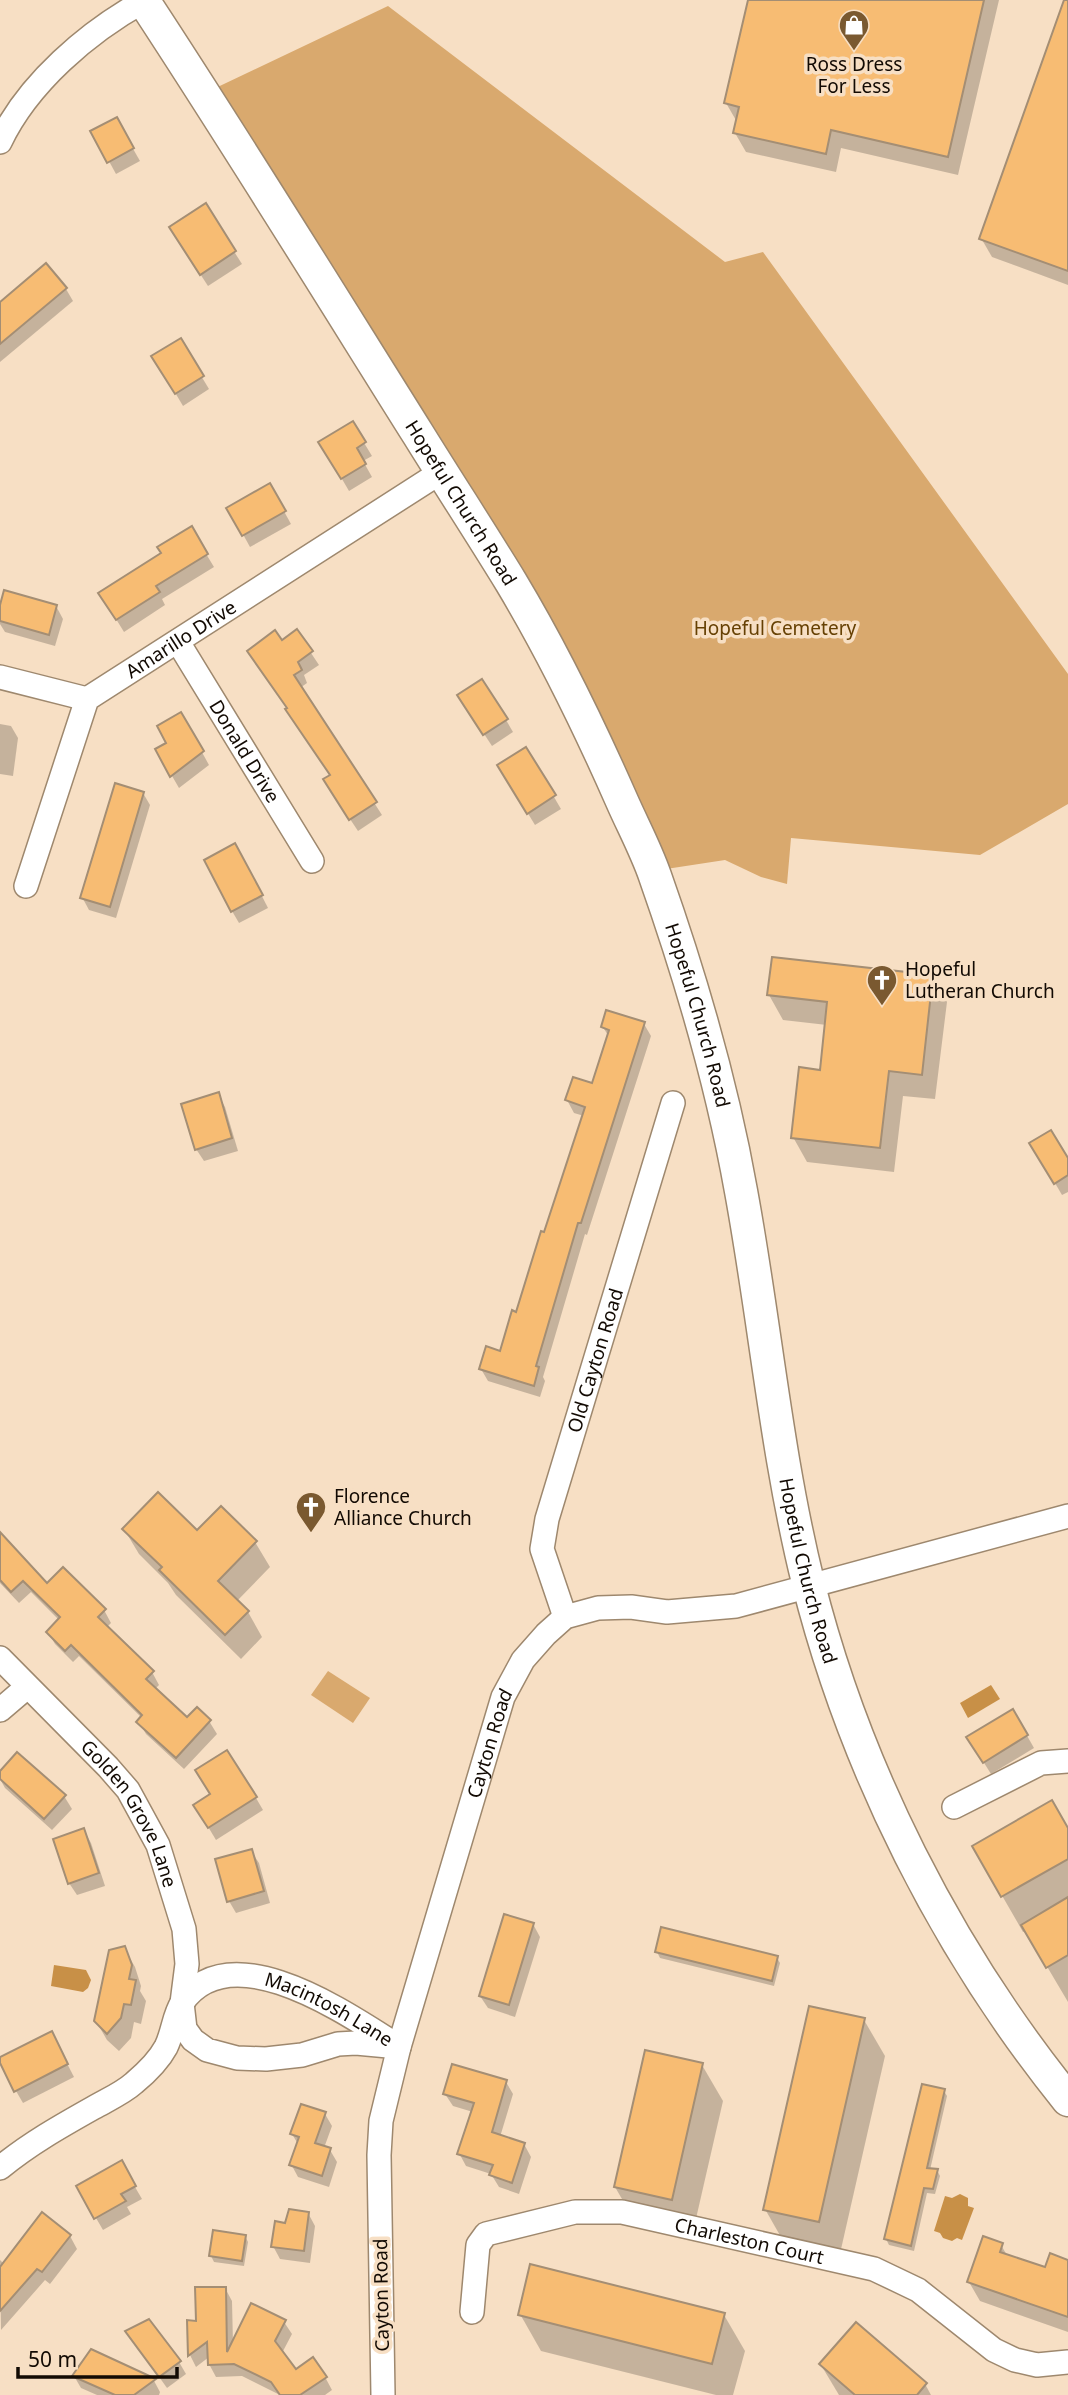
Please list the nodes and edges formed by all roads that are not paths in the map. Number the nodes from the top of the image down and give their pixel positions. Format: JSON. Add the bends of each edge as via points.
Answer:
{"nodes":[{"id":1,"x":143,"y":0,"type":"edge"},
{"id":2,"x":0,"y":142,"type":"edge"},
{"id":3,"x":441,"y":471,"type":"junction"},
{"id":4,"x":178,"y":642,"type":"junction"},
{"id":5,"x":0,"y":677,"type":"edge"},
{"id":6,"x":87,"y":699,"type":"junction"},
{"id":7,"x":312,"y":861,"type":"dead end"},
{"id":8,"x":26,"y":887,"type":"dead end"},
{"id":9,"x":673,"y":1103,"type":"dead end"},
{"id":10,"x":1068,"y":1516,"type":"edge"},
{"id":11,"x":809,"y":1587,"type":"junction"},
{"id":12,"x":565,"y":1617,"type":"junction"},
{"id":13,"x":0,"y":1658,"type":"edge"},
{"id":14,"x":27,"y":1687,"type":"junction"},
{"id":15,"x":0,"y":1710,"type":"edge"},
{"id":16,"x":1068,"y":1760,"type":"edge"},
{"id":17,"x":954,"y":1807,"type":"dead end"},
{"id":18,"x":182,"y":2003,"type":"junction"},
{"id":19,"x":399,"y":2047,"type":"junction"},
{"id":20,"x":1068,"y":2100,"type":"edge"},
{"id":21,"x":0,"y":2168,"type":"edge"},
{"id":22,"x":472,"y":2312,"type":"dead end"},
{"id":23,"x":1068,"y":2362,"type":"edge"},
{"id":24,"x":383,"y":2395,"type":"edge"}],
"edges":[{"from":1,"to":2,"type":"street","via":[[108,21],[62,60],[16,112]]},
{"from":1,"to":3,"type":"main road","name":"Hopeful Church Road"},
{"from":3,"to":4,"type":"street","name":"Amarillo Drive"},
{"from":3,"to":11,"type":"main road","name":"Hopeful Church Road","via":[[544,641],[603,757],[653,871],[694,998],[727,1123],[784,1469]]},
{"from":4,"to":6,"type":"street","name":"Amarillo Drive"},
{"from":4,"to":7,"type":"street","name":"Donald Drive"},
{"from":5,"to":6,"type":"street"},
{"from":6,"to":8,"type":"street"},
{"from":9,"to":12,"type":"street","name":"Old Cayton Road","via":[[547,1519],[542,1549]]},
{"from":10,"to":11,"type":"street","name":"Cayton Road"},
{"from":11,"to":12,"type":"street","name":"Cayton Road","via":[[736,1606],[667,1612],[598,1608]]},
{"from":11,"to":20,"type":"main road","name":"Hopeful Church Road","via":[[842,1695],[920,1872],[975,1969]]},
{"from":12,"to":19,"type":"street","name":"Cayton Road","via":[[523,1660],[503,1697]]},
{"from":13,"to":14,"type":"street","name":"Golden Grove Lane"},
{"from":14,"to":15,"type":"street"},
{"from":14,"to":18,"type":"street","name":"Golden Grove Lane","via":[[128,1790],[158,1845],[184,1929],[187,1964]]},
{"from":16,"to":17,"type":"street","via":[[1041,1763]]},
{"from":18,"to":19,"type":"street","name":"Macintosh Lane","via":[[216,1977],[279,1980],[307,1991]]},
{"from":18,"to":19,"type":"street","name":"Macintosh Lane","via":[[185,2029],[193,2040],[207,2050],[237,2058],[302,2055],[347,2044]]},
{"from":18,"to":21,"type":"street","name":"Macintosh Lane","via":[[165,2048],[133,2085]]},
{"from":19,"to":24,"type":"street","name":"Cayton Road","via":[[381,2121],[379,2155]]},
{"from":22,"to":23,"type":"street","name":"Charleston Court","via":[[478,2245],[486,2234],[575,2212],[622,2212],[874,2269],[918,2290],[994,2350],[1037,2365]]}]}
